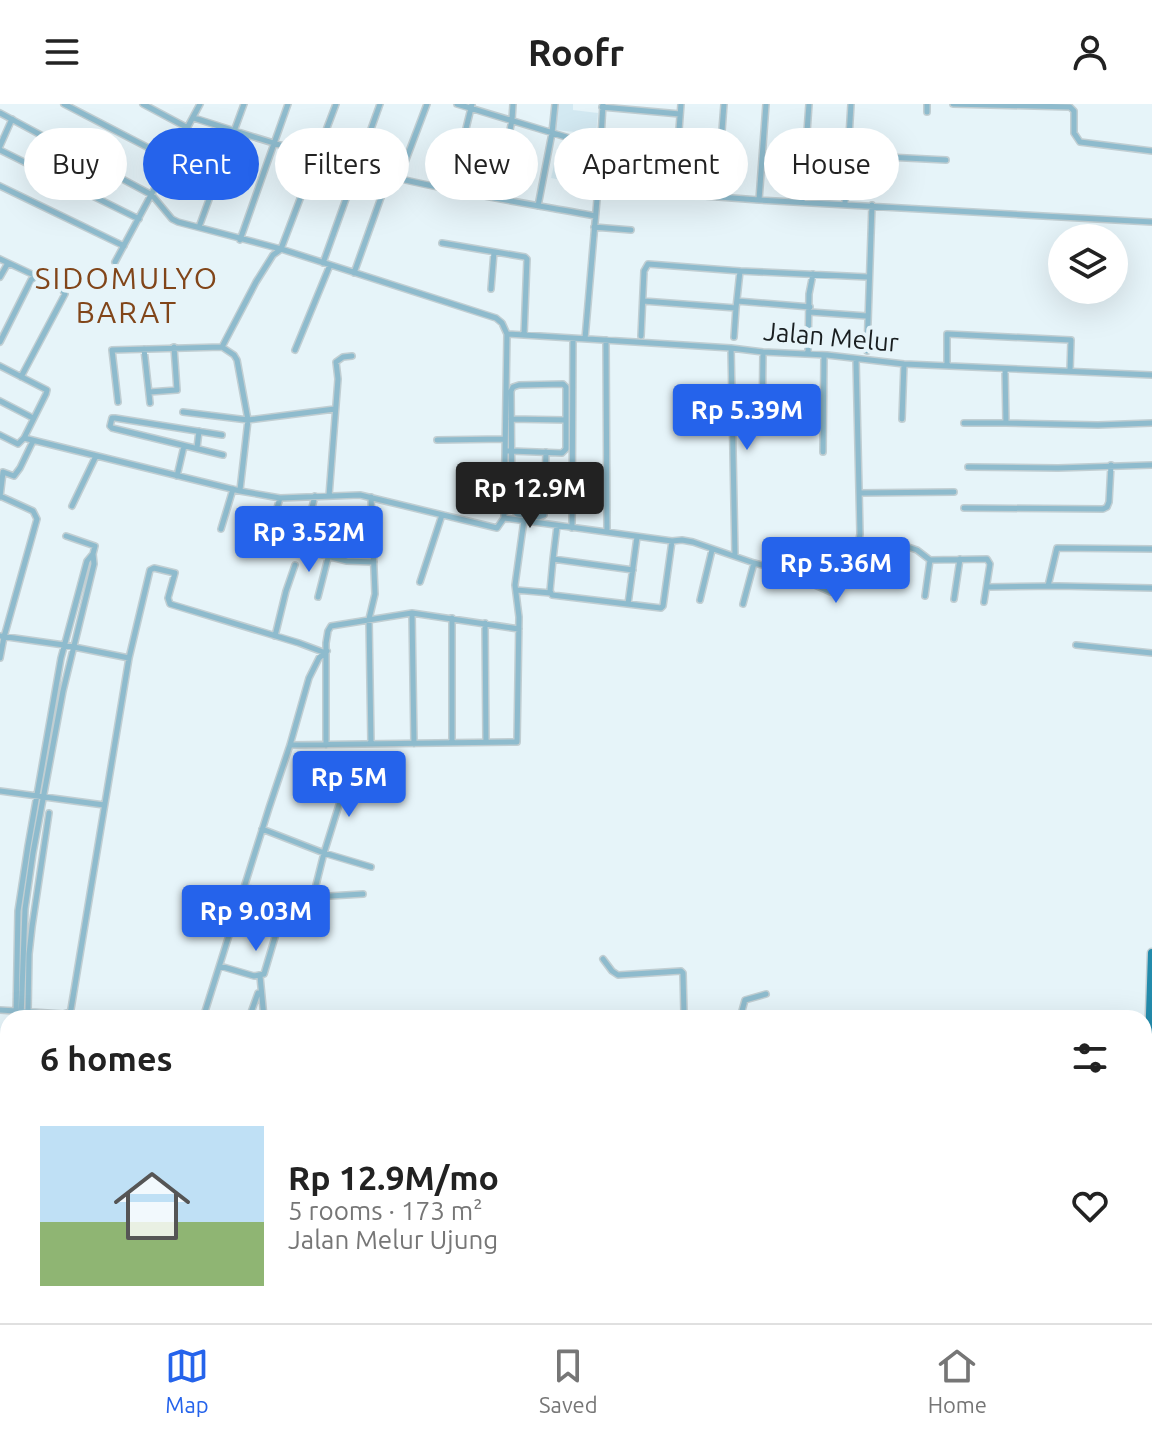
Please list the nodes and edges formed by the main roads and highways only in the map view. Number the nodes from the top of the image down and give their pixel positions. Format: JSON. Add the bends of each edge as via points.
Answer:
{"nodes":[{"id":1,"x":1152,"y":953,"type":"edge"},
{"id":2,"x":1150,"y":1010,"type":"edge"}],
"edges":[{"from":1,"to":2,"type":"main road"}]}
